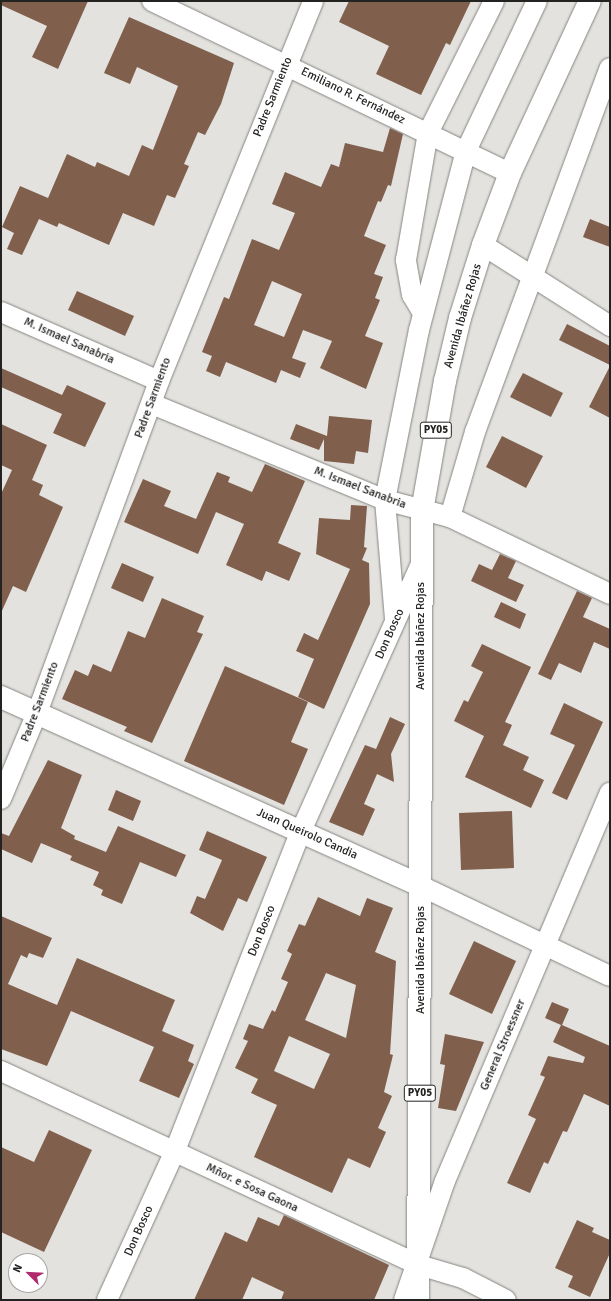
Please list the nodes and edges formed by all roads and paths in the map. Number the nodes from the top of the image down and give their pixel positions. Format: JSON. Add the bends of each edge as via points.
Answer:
{"nodes":[{"id":1,"x":152,"y":1,"type":"edge"},
{"id":2,"x":313,"y":1,"type":"edge"},
{"id":3,"x":494,"y":1,"type":"edge"},
{"id":4,"x":537,"y":1,"type":"edge"},
{"id":5,"x":590,"y":1,"type":"edge"},
{"id":6,"x":287,"y":64,"type":"junction"},
{"id":7,"x":610,"y":68,"type":"edge"},
{"id":8,"x":428,"y":133,"type":"junction"},
{"id":9,"x":466,"y":151,"type":"junction"},
{"id":10,"x":510,"y":173,"type":"junction"},
{"id":11,"x":483,"y":245,"type":"junction"},
{"id":12,"x":534,"y":280,"type":"junction"},
{"id":13,"x":1,"y":312,"type":"edge"},
{"id":14,"x":423,"y":313,"type":"junction"},
{"id":15,"x":610,"y":326,"type":"edge"},
{"id":16,"x":158,"y":381,"type":"junction"},
{"id":17,"x":152,"y":404,"type":"junction"},
{"id":18,"x":385,"y":500,"type":"junction"},
{"id":19,"x":422,"y":511,"type":"junction"},
{"id":20,"x":450,"y":517,"type":"junction"},
{"id":21,"x":421,"y":564,"type":"junction"},
{"id":22,"x":610,"y":594,"type":"edge"},
{"id":23,"x":395,"y":622,"type":"junction"},
{"id":24,"x":1,"y":697,"type":"edge"},
{"id":25,"x":37,"y":713,"type":"junction"},
{"id":26,"x":610,"y":793,"type":"edge"},
{"id":27,"x":1,"y":798,"type":"edge"},
{"id":28,"x":301,"y":831,"type":"junction"},
{"id":29,"x":421,"y":886,"type":"junction"},
{"id":30,"x":545,"y":946,"type":"junction"},
{"id":31,"x":610,"y":976,"type":"edge"},
{"id":32,"x":1,"y":1071,"type":"edge"},
{"id":33,"x":174,"y":1153,"type":"junction"},
{"id":34,"x":418,"y":1264,"type":"junction"},
{"id":35,"x":107,"y":1300,"type":"edge"},
{"id":36,"x":404,"y":1300,"type":"edge"},
{"id":37,"x":418,"y":1300,"type":"edge"},
{"id":38,"x":506,"y":1300,"type":"edge"}],
"edges":[{"from":1,"to":6,"type":"street","name":"Emiliano R. Fernández"},
{"from":2,"to":6,"type":"street","name":"Padre Sarmiento"},
{"from":3,"to":8,"type":"street"},
{"from":4,"to":9,"type":"street"},
{"from":5,"to":10,"type":"main road","name":"Avenida Ibáñez Rojas","number":"PY05"},
{"from":6,"to":8,"type":"street","name":"Emiliano R. Fernández"},
{"from":6,"to":16,"type":"street","name":"Padre Sarmiento"},
{"from":7,"to":12,"type":"street"},
{"from":8,"to":9,"type":"street","name":"Emiliano R. Fernández"},
{"from":8,"to":14,"type":"street","via":[[406,260],[412,295]]},
{"from":9,"to":10,"type":"street","name":"Emiliano R. Fernández"},
{"from":9,"to":14,"type":"street"},
{"from":10,"to":11,"type":"main road","name":"Avenida Ibáñez Rojas","number":"PY05"},
{"from":11,"to":12,"type":"street"},
{"from":11,"to":19,"type":"main road","name":"Avenida Ibáñez Rojas","number":"PY05","via":[[460,318],[445,381]]},
{"from":12,"to":15,"type":"street"},
{"from":12,"to":20,"type":"street","via":[[475,432]]},
{"from":13,"to":16,"type":"street","name":"M. Ismael Sanabria"},
{"from":14,"to":18,"type":"street"},
{"from":16,"to":17,"type":"street","name":"Padre Sarmiento"},
{"from":17,"to":18,"type":"street","name":"M. Ismael Sanabria"},
{"from":17,"to":25,"type":"street","name":"Padre Sarmiento"},
{"from":18,"to":19,"type":"street","name":"M. Ismael Sanabria"},
{"from":18,"to":23,"type":"street"},
{"from":19,"to":20,"type":"street","name":"M. Ismael Sanabria"},
{"from":19,"to":21,"type":"main road","name":"Avenida Ibáñez Rojas","number":"PY05"},
{"from":20,"to":22,"type":"street","name":"M. Ismael Sanabria"},
{"from":21,"to":23,"type":"street","name":"Don Bosco"},
{"from":21,"to":29,"type":"main road","name":"Avenida Ibáñez Rojas","number":"PY05"},
{"from":23,"to":28,"type":"street","name":"Don Bosco"},
{"from":24,"to":25,"type":"main road","name":"Juan Queirolo Candia"},
{"from":25,"to":27,"type":"street","name":"Padre Sarmiento"},
{"from":25,"to":28,"type":"main road","name":"Juan Queirolo Candia"},
{"from":26,"to":30,"type":"street","name":"General Stroessner"},
{"from":28,"to":29,"type":"main road","name":"Juan Queirolo Candia"},
{"from":28,"to":33,"type":"street","name":"Don Bosco"},
{"from":29,"to":30,"type":"street","name":"Juan Queirolo Candia"},
{"from":29,"to":34,"type":"main road","name":"Avenida Ibáñez Rojas","number":"PY05"},
{"from":30,"to":31,"type":"street","name":"Juan Queirolo Candia"},
{"from":30,"to":34,"type":"street","name":"General Stroessner","via":[[445,1181]]},
{"from":32,"to":33,"type":"street","name":"Mñor. e Sosa Gaona"},
{"from":33,"to":34,"type":"street","name":"Mñor. e Sosa Gaona"},
{"from":33,"to":35,"type":"street","name":"Don Bosco"},
{"from":34,"to":36,"type":"street","name":"General Stroessner"},
{"from":34,"to":37,"type":"main road","name":"Avenida Ibáñez Rojas","number":"PY05"},
{"from":34,"to":38,"type":"street","name":"Mñor. e Sosa Gaona","via":[[463,1278]]}]}
